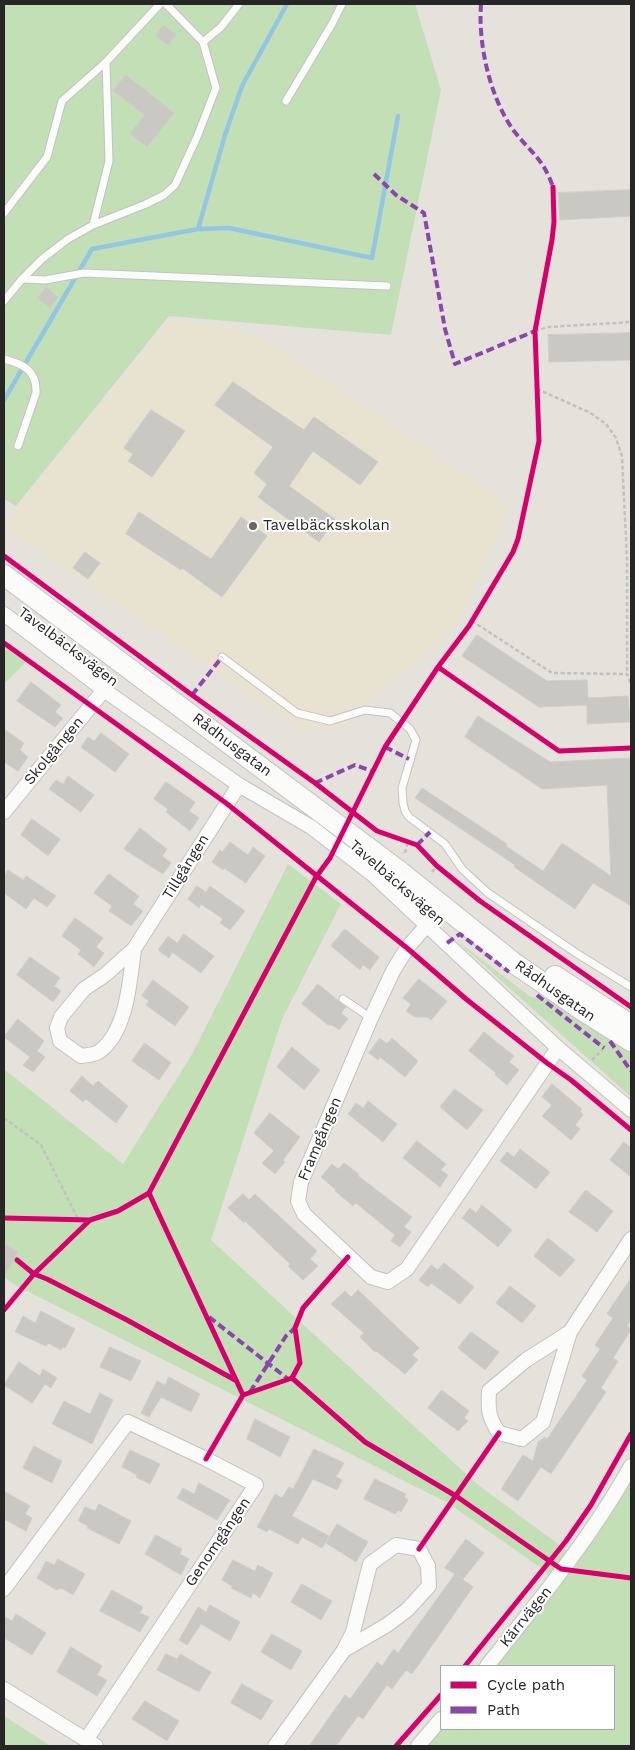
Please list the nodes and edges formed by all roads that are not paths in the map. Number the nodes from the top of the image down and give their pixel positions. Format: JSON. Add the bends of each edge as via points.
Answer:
{"nodes":[{"id":1,"x":160,"y":4,"type":"edge"},
{"id":2,"x":166,"y":4,"type":"edge"},
{"id":3,"x":239,"y":4,"type":"edge"},
{"id":4,"x":342,"y":4,"type":"edge"},
{"id":5,"x":203,"y":42,"type":"junction"},
{"id":6,"x":106,"y":62,"type":"junction"},
{"id":7,"x":286,"y":100,"type":"dead end"},
{"id":8,"x":4,"y":213,"type":"edge"},
{"id":9,"x":93,"y":225,"type":"junction"},
{"id":10,"x":22,"y":279,"type":"junction"},
{"id":11,"x":387,"y":286,"type":"dead end"},
{"id":12,"x":4,"y":301,"type":"edge"},
{"id":13,"x":4,"y":359,"type":"edge"},
{"id":14,"x":18,"y":446,"type":"dead end"},
{"id":15,"x":4,"y":575,"type":"edge"},
{"id":16,"x":4,"y":614,"type":"edge"},
{"id":17,"x":222,"y":657,"type":"dead end"},
{"id":18,"x":104,"y":690,"type":"junction"},
{"id":19,"x":239,"y":786,"type":"junction"},
{"id":20,"x":4,"y":812,"type":"edge"},
{"id":21,"x":458,"y":917,"type":"junction"},
{"id":22,"x":427,"y":925,"type":"junction"},
{"id":23,"x":134,"y":949,"type":"junction"},
{"id":24,"x":631,"y":987,"type":"edge"},
{"id":25,"x":343,"y":998,"type":"dead end"},
{"id":26,"x":371,"y":1018,"type":"junction"},
{"id":27,"x":631,"y":1025,"type":"edge"},
{"id":28,"x":631,"y":1041,"type":"edge"},
{"id":29,"x":558,"y":1048,"type":"junction"},
{"id":30,"x":631,"y":1110,"type":"edge"},
{"id":31,"x":631,"y":1239,"type":"edge"},
{"id":32,"x":570,"y":1332,"type":"junction"},
{"id":33,"x":631,"y":1466,"type":"edge"},
{"id":34,"x":4,"y":1589,"type":"edge"},
{"id":35,"x":344,"y":1650,"type":"junction"},
{"id":36,"x":488,"y":1665,"type":"edge"},
{"id":37,"x":4,"y":1689,"type":"edge"},
{"id":38,"x":440,"y":1721,"type":"edge"},
{"id":39,"x":91,"y":1743,"type":"edge"},
{"id":40,"x":275,"y":1746,"type":"edge"},
{"id":41,"x":418,"y":1746,"type":"edge"}],
"edges":[{"from":1,"to":6,"type":"lane"},
{"from":2,"to":5,"type":"lane"},
{"from":3,"to":5,"type":"lane","via":[[221,27]]},
{"from":4,"to":7,"type":"lane"},
{"from":5,"to":9,"type":"lane","via":[[216,88],[175,185],[152,201]]},
{"from":6,"to":8,"type":"lane","via":[[62,101],[46,157]]},
{"from":6,"to":9,"type":"lane","via":[[109,161]]},
{"from":9,"to":10,"type":"lane","via":[[68,239]]},
{"from":10,"to":11,"type":"lane","via":[[45,280],[84,273]]},
{"from":10,"to":12,"type":"lane"},
{"from":13,"to":14,"type":"lane","via":[[27,368],[37,384]]},
{"from":15,"to":21,"type":"main road","name":"Rådhusgatan"},
{"from":16,"to":18,"type":"street","name":"Tavelbäcksvägen"},
{"from":17,"to":24,"type":"lane","via":[[297,713],[330,720],[365,710],[390,713],[402,722],[416,740],[402,788],[403,803],[409,817],[445,844],[462,869],[488,892]]},
{"from":18,"to":19,"type":"street","name":"Tavelbäcksvägen"},
{"from":18,"to":20,"type":"street","name":"Skolgången"},
{"from":19,"to":22,"type":"street","name":"Tavelbäcksvägen","via":[[311,827],[372,874]]},
{"from":19,"to":23,"type":"street","name":"Tillgången"},
{"from":21,"to":27,"type":"main road","name":"Rådhusgatan"},
{"from":21,"to":28,"type":"main road","name":"Rådhusgatan","via":[[514,963]]},
{"from":22,"to":26,"type":"street","name":"Framgången","via":[[407,948]]},
{"from":22,"to":29,"type":"street","name":"Tavelbäcksvägen"},
{"from":23,"to":23,"type":"street","name":"Tillgången","via":[[106,975],[84,989],[61,1017],[57,1028],[60,1041],[81,1056],[99,1052],[121,1021]]},
{"from":25,"to":26,"type":"lane"},
{"from":26,"to":29,"type":"street","name":"Framgången","via":[[300,1182],[298,1201],[304,1214],[370,1277],[388,1282],[407,1269]]},
{"from":29,"to":30,"type":"street","name":"Tavelbäcksvägen"},
{"from":31,"to":32,"type":"street"},
{"from":32,"to":32,"type":"street","via":[[526,1360],[489,1390],[488,1412],[499,1433],[522,1439],[543,1422]]},
{"from":33,"to":36,"type":"street","name":"Kärrvägen","via":[[564,1569]]},
{"from":34,"to":39,"type":"street","name":"Genomgången","via":[[128,1422],[256,1485]]},
{"from":35,"to":35,"type":"street","via":[[407,1610],[429,1586],[428,1566],[419,1549],[396,1545],[370,1564],[353,1632]]},
{"from":35,"to":40,"type":"street"},
{"from":37,"to":39,"type":"street"},
{"from":38,"to":41,"type":"street"}]}
